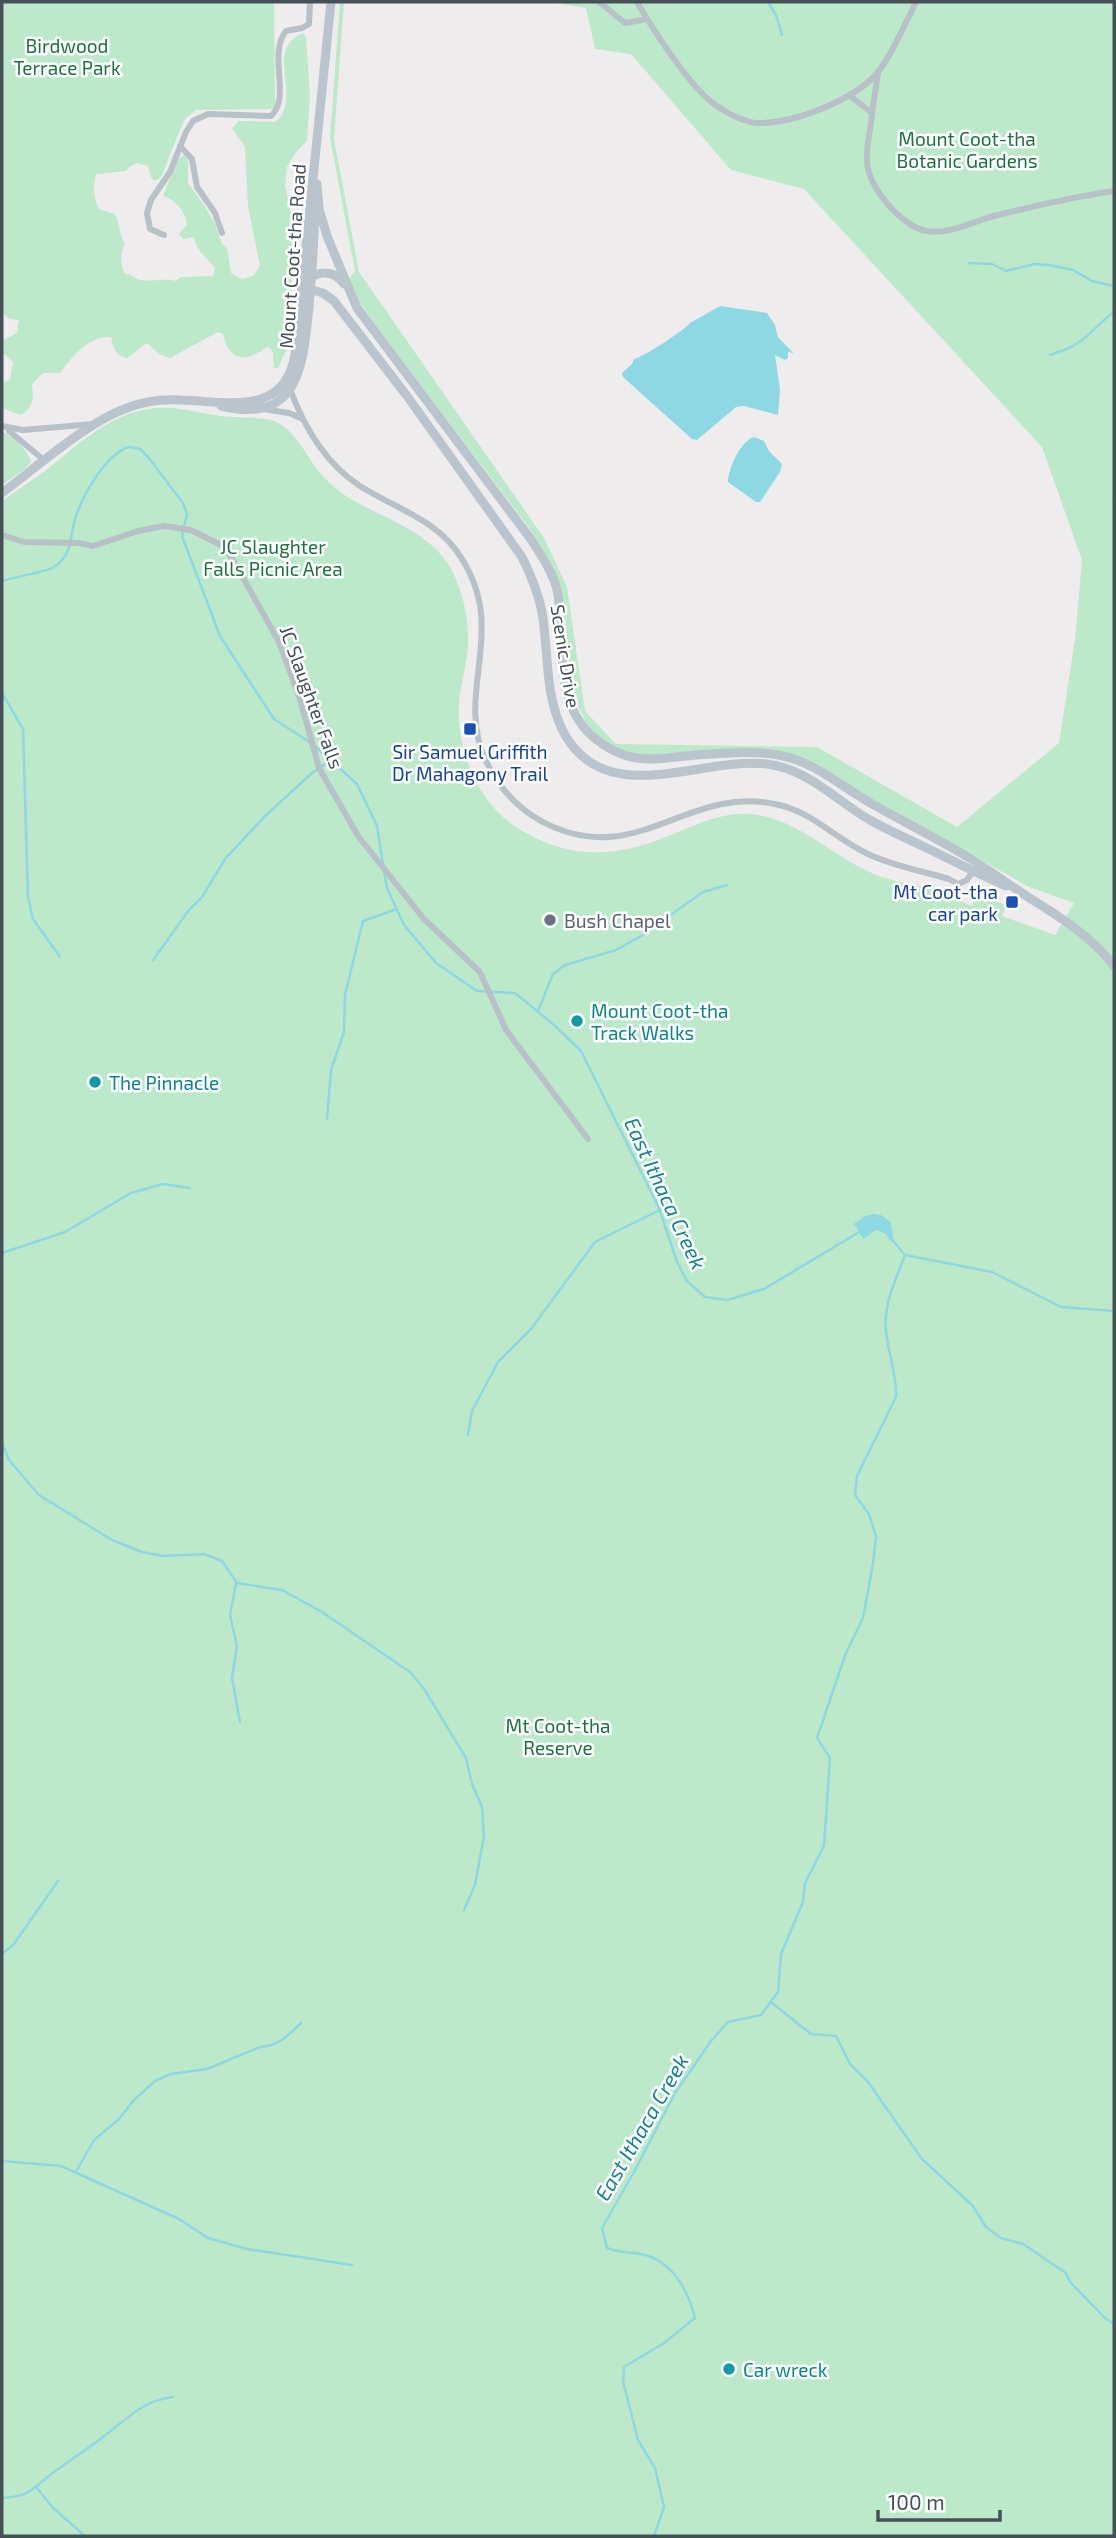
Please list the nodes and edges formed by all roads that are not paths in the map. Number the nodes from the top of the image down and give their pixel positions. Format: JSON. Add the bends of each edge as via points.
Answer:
{"nodes":[{"id":1,"x":310,"y":2,"type":"edge"},
{"id":2,"x":331,"y":2,"type":"edge"},
{"id":3,"x":600,"y":2,"type":"edge"},
{"id":4,"x":637,"y":2,"type":"edge"},
{"id":5,"x":916,"y":2,"type":"edge"},
{"id":6,"x":647,"y":19,"type":"junction"},
{"id":7,"x":878,"y":71,"type":"junction"},
{"id":8,"x":849,"y":95,"type":"junction"},
{"id":9,"x":872,"y":113,"type":"junction"},
{"id":10,"x":180,"y":146,"type":"junction"},
{"id":11,"x":317,"y":155,"type":"junction"},
{"id":12,"x":317,"y":184,"type":"junction"},
{"id":13,"x":1114,"y":191,"type":"edge"},
{"id":14,"x":222,"y":233,"type":"dead end"},
{"id":15,"x":164,"y":235,"type":"dead end"},
{"id":16,"x":311,"y":276,"type":"junction"},
{"id":17,"x":305,"y":288,"type":"junction"},
{"id":18,"x":352,"y":298,"type":"junction"},
{"id":19,"x":288,"y":378,"type":"junction"},
{"id":20,"x":290,"y":389,"type":"junction"},
{"id":21,"x":204,"y":402,"type":"junction"},
{"id":22,"x":259,"y":409,"type":"junction"},
{"id":23,"x":306,"y":422,"type":"junction"},
{"id":24,"x":97,"y":423,"type":"junction"},
{"id":25,"x":2,"y":426,"type":"edge"},
{"id":26,"x":45,"y":461,"type":"junction"},
{"id":27,"x":2,"y":493,"type":"edge"},
{"id":28,"x":2,"y":536,"type":"edge"},
{"id":29,"x":968,"y":857,"type":"junction"},
{"id":30,"x":972,"y":870,"type":"junction"},
{"id":31,"x":1026,"y":896,"type":"junction"},
{"id":32,"x":1114,"y":966,"type":"edge"},
{"id":33,"x":588,"y":1139,"type":"dead end"}],
"edges":[{"from":1,"to":10,"type":"street","via":[[309,24],[286,31],[279,43],[275,112],[271,116],[199,116]]},
{"from":2,"to":11,"type":"main road","name":"Mount Coot-tha Road"},
{"from":3,"to":6,"type":"street","via":[[625,23]]},
{"from":4,"to":6,"type":"street"},
{"from":5,"to":7,"type":"street"},
{"from":6,"to":8,"type":"street","via":[[712,103],[737,117],[755,123],[776,121],[818,110]]},
{"from":7,"to":8,"type":"street"},
{"from":7,"to":9,"type":"street"},
{"from":8,"to":9,"type":"street"},
{"from":9,"to":13,"type":"street","via":[[867,162],[871,179],[906,222],[925,231],[949,230]]},
{"from":10,"to":14,"type":"street","via":[[192,159],[197,187]]},
{"from":10,"to":15,"type":"street","via":[[148,207],[150,229]]},
{"from":11,"to":12,"type":"main road","name":"Mount Coot-tha Road"},
{"from":11,"to":17,"type":"main road","name":"Mount Coot-tha Road"},
{"from":12,"to":16,"type":"main road","name":"Mount Coot-tha Road"},
{"from":12,"to":18,"type":"main road","name":"Scenic Drive","via":[[321,217]]},
{"from":16,"to":17,"type":"main road"},
{"from":16,"to":18,"type":"main road","name":"Scenic Drive","via":[[323,272],[337,276]]},
{"from":17,"to":19,"type":"main road"},
{"from":17,"to":20,"type":"main road","name":"Mount Coot-tha Road","via":[[303,362]]},
{"from":17,"to":30,"type":"main road","name":"Scenic Drive","via":[[336,303],[522,557],[540,603],[555,710],[577,750],[604,770],[633,776],[743,763],[786,768],[881,826]]},
{"from":18,"to":29,"type":"main road","name":"Scenic Drive","via":[[530,538],[552,575],[572,706],[592,736],[607,747],[657,761],[735,753],[791,758]]},
{"from":19,"to":20,"type":"main road"},
{"from":19,"to":21,"type":"main road","via":[[257,401]]},
{"from":20,"to":22,"type":"main road"},
{"from":20,"to":23,"type":"street"},
{"from":21,"to":22,"type":"main road","via":[[238,410]]},
{"from":21,"to":24,"type":"main road","via":[[158,400]]},
{"from":22,"to":23,"type":"street","via":[[293,414]]},
{"from":23,"to":30,"type":"street","via":[[336,466],[440,532],[466,565],[478,592],[483,624],[475,714],[479,740],[501,787],[534,817],[568,833],[614,837],[642,832],[719,803],[762,802],[807,815],[867,854],[961,884]]},
{"from":24,"to":25,"type":"street","via":[[23,430]]},
{"from":24,"to":26,"type":"main road"},
{"from":25,"to":26,"type":"street"},
{"from":26,"to":27,"type":"main road"},
{"from":28,"to":33,"type":"street","name":"JC Slaughter Falls","via":[[24,542],[93,546],[155,527],[180,528],[221,545],[279,642],[320,771],[358,836],[424,919],[480,972],[506,1030]]},
{"from":29,"to":30,"type":"main road"},
{"from":29,"to":31,"type":"main road","name":"Scenic Drive"},
{"from":30,"to":31,"type":"main road","name":"Scenic Drive"},
{"from":31,"to":32,"type":"main road","via":[[1082,933]]}]}
